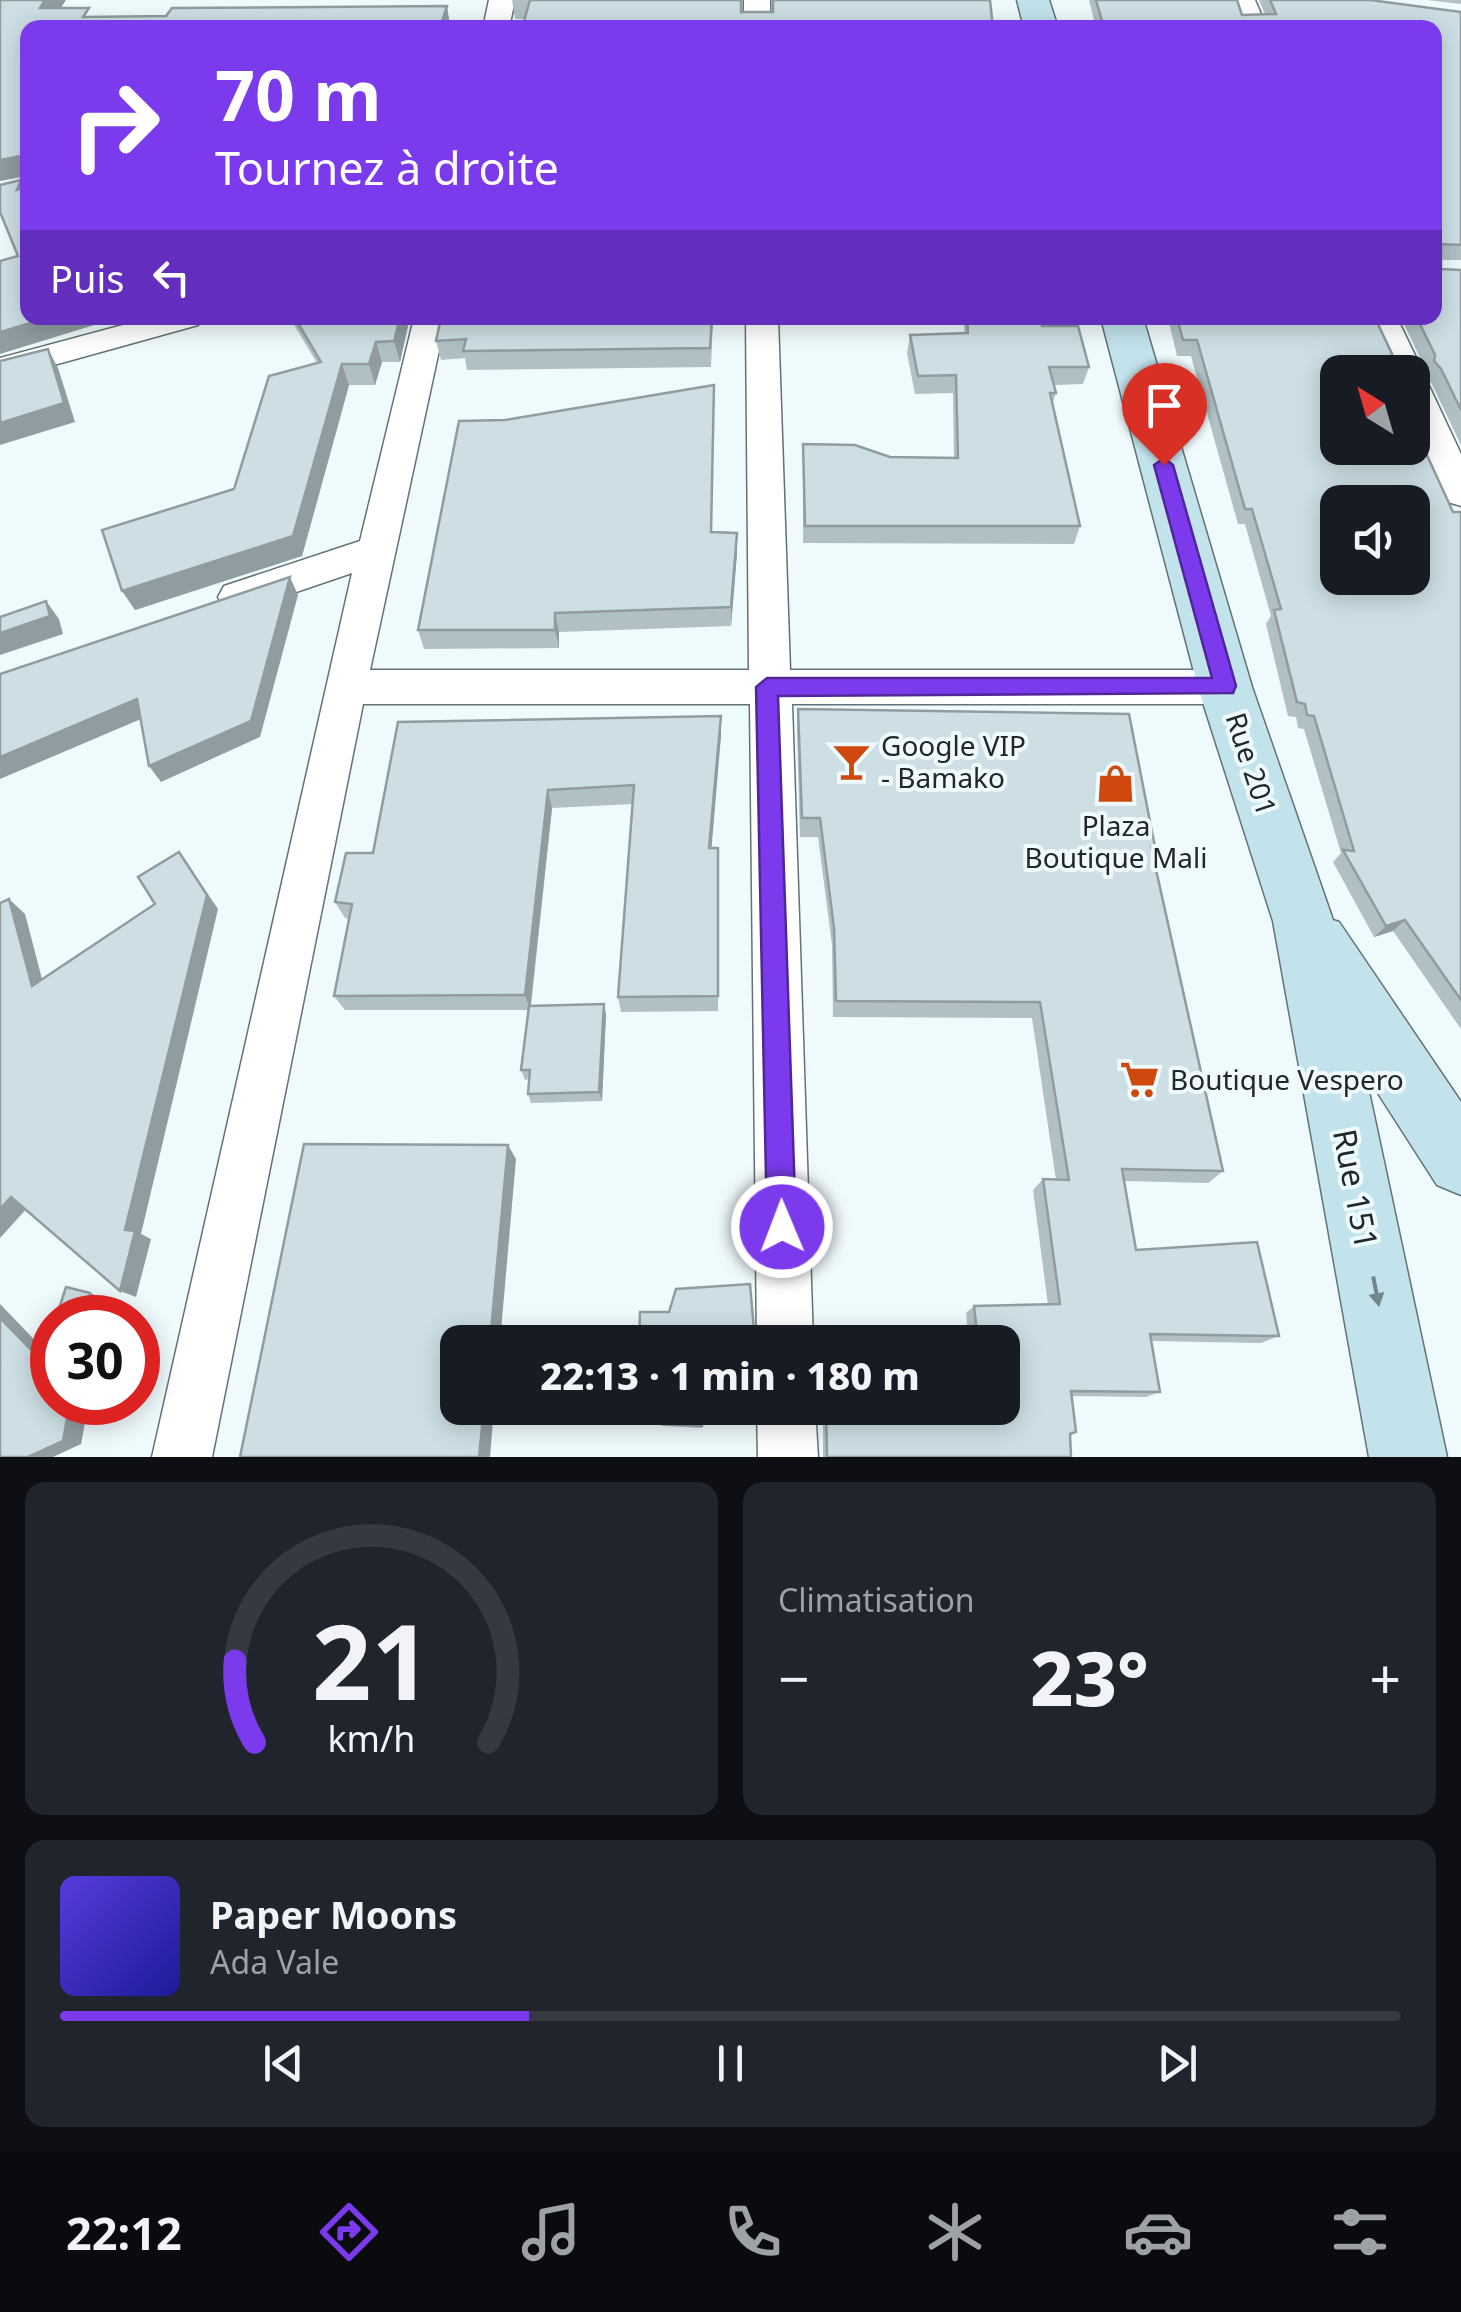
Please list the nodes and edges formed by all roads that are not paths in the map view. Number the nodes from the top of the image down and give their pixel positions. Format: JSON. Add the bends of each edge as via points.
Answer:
{"nodes":[{"id":1,"x":160,"y":325,"type":"edge"},
{"id":2,"x":428,"y":325,"type":"edge"},
{"id":3,"x":762,"y":325,"type":"edge"},
{"id":4,"x":1124,"y":325,"type":"edge"},
{"id":5,"x":1384,"y":325,"type":"edge"},
{"id":6,"x":1398,"y":355,"type":"edge"},
{"id":7,"x":0,"y":369,"type":"edge"},
{"id":8,"x":1430,"y":425,"type":"edge"},
{"id":9,"x":1461,"y":493,"type":"edge"},
{"id":10,"x":377,"y":550,"type":"junction"},
{"id":11,"x":208,"y":607,"type":"edge"},
{"id":12,"x":1225,"y":686,"type":"junction"},
{"id":13,"x":346,"y":687,"type":"junction"},
{"id":14,"x":767,"y":687,"type":"junction"},
{"id":15,"x":1302,"y":920,"type":"junction"},
{"id":16,"x":1461,"y":1161,"type":"edge"},
{"id":17,"x":784,"y":1325,"type":"edge"},
{"id":18,"x":787,"y":1425,"type":"edge"},
{"id":19,"x":182,"y":1457,"type":"edge"},
{"id":20,"x":788,"y":1457,"type":"edge"},
{"id":21,"x":1408,"y":1457,"type":"edge"}],
"edges":[{"from":1,"to":7,"type":"street"},
{"from":2,"to":10,"type":"street"},
{"from":3,"to":14,"type":"street"},
{"from":4,"to":12,"type":"main road","name":"Rue 201"},
{"from":5,"to":6,"type":"street"},
{"from":8,"to":9,"type":"street"},
{"from":10,"to":11,"type":"street"},
{"from":10,"to":13,"type":"street"},
{"from":12,"to":14,"type":"street"},
{"from":12,"to":15,"type":"main road","name":"Rue 201"},
{"from":13,"to":14,"type":"street"},
{"from":13,"to":19,"type":"street"},
{"from":14,"to":17,"type":"street"},
{"from":15,"to":16,"type":"main road"},
{"from":15,"to":21,"type":"main road","name":"Rue 151","one_way":true},
{"from":18,"to":20,"type":"street"}]}
